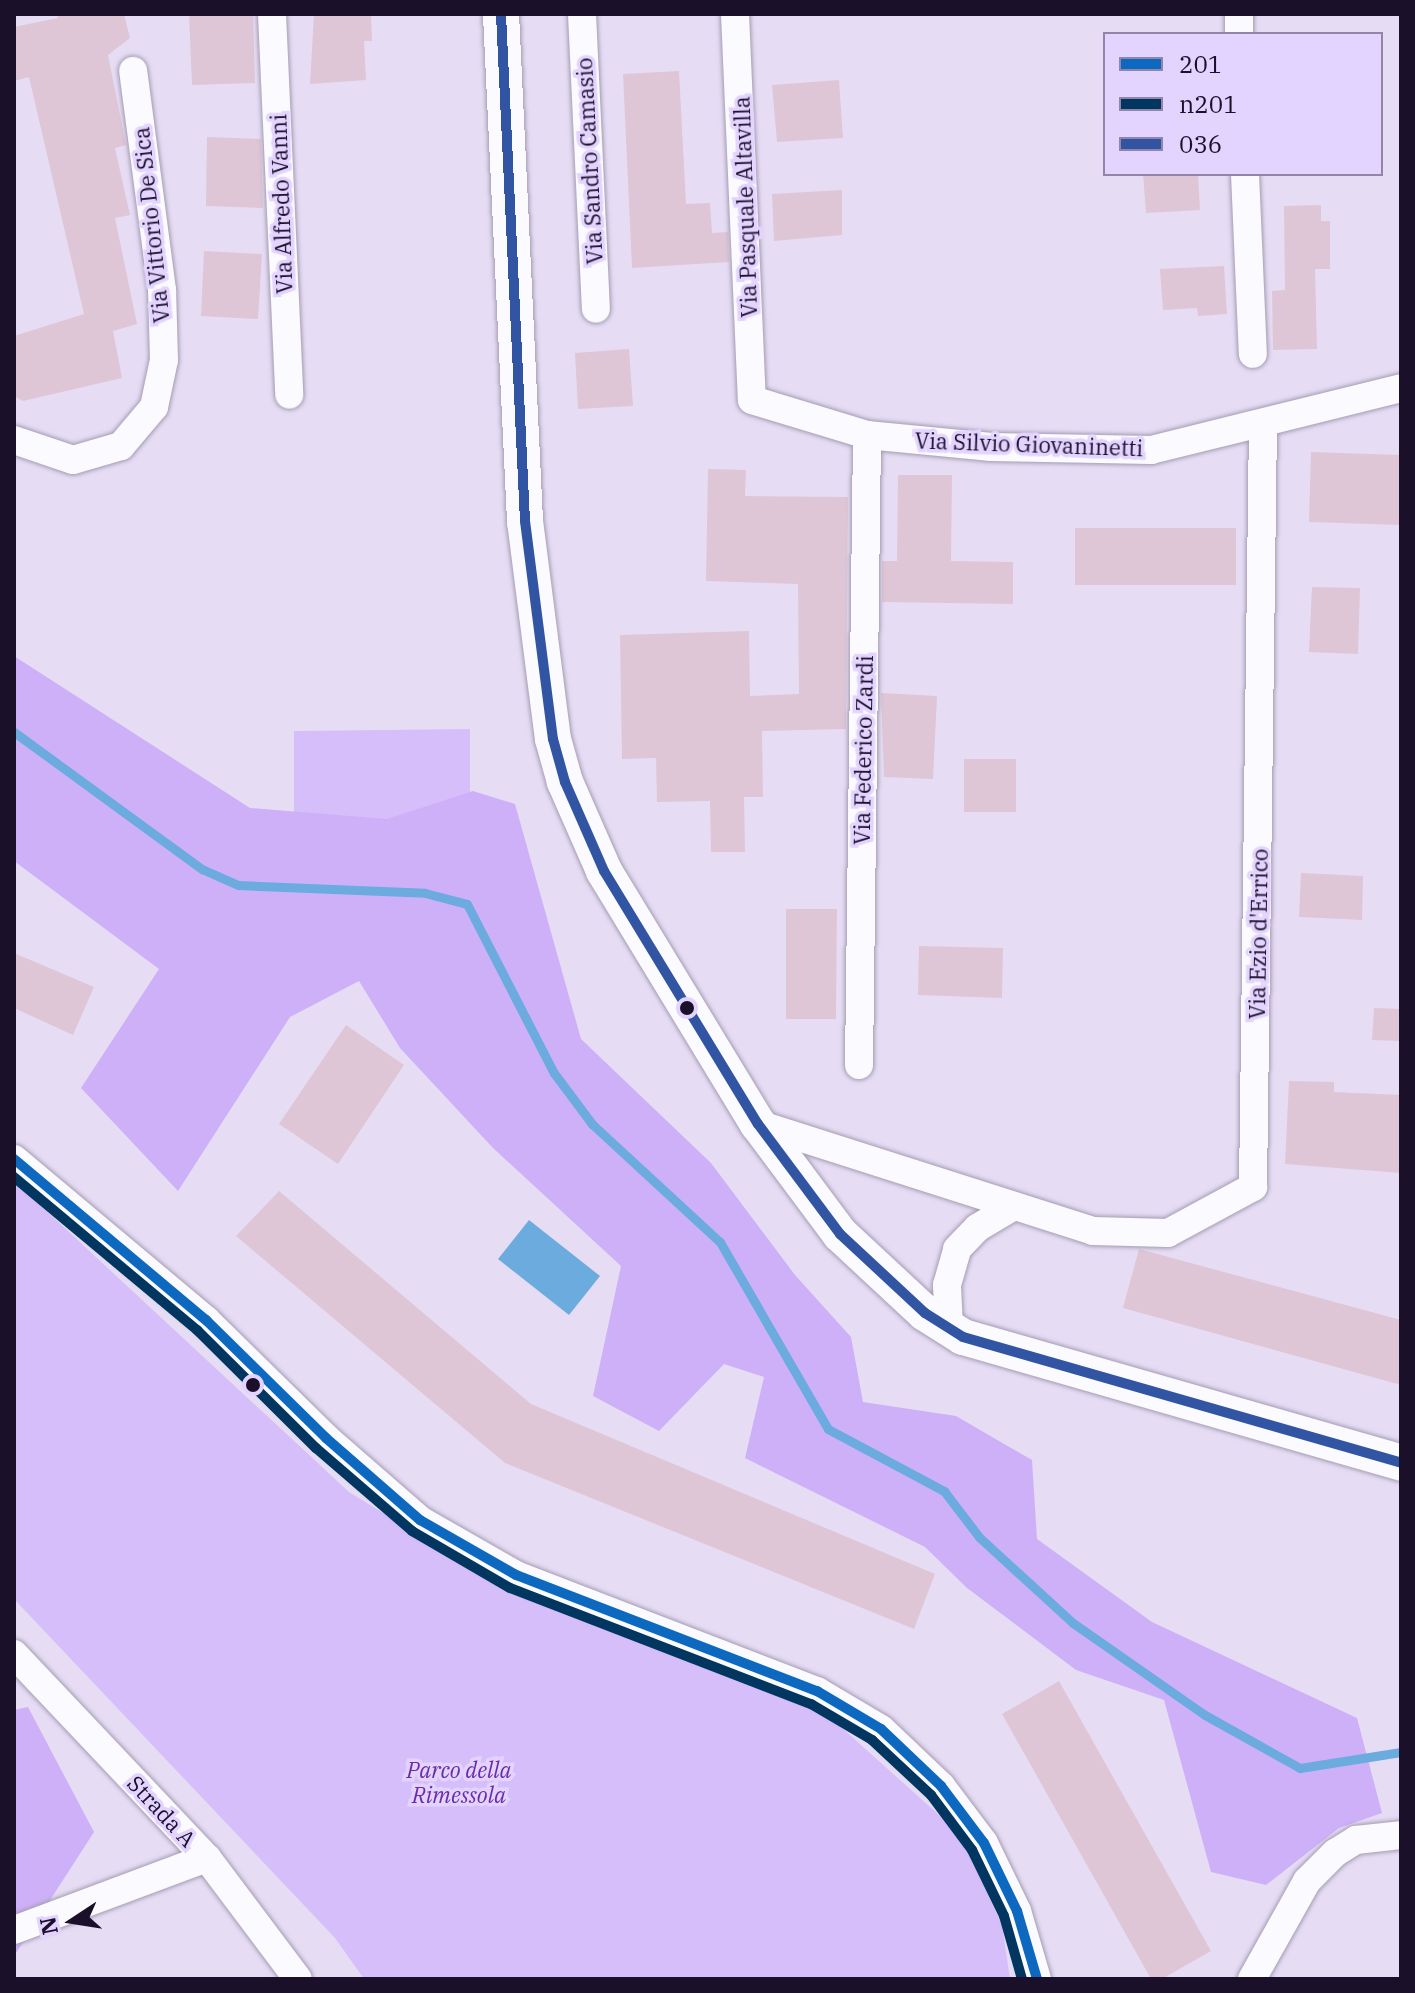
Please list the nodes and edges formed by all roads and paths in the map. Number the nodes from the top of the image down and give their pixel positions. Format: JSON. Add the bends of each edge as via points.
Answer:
{"nodes":[{"id":1,"x":272,"y":14,"type":"edge"},
{"id":2,"x":501,"y":14,"type":"edge"},
{"id":3,"x":582,"y":14,"type":"edge"},
{"id":4,"x":735,"y":14,"type":"edge"},
{"id":5,"x":133,"y":71,"type":"dead end"},
{"id":6,"x":1245,"y":176,"type":"edge"},
{"id":7,"x":596,"y":309,"type":"dead end"},
{"id":8,"x":1253,"y":354,"type":"dead end"},
{"id":9,"x":1401,"y":388,"type":"edge"},
{"id":10,"x":289,"y":395,"type":"dead end"},
{"id":11,"x":752,"y":400,"type":"joint"},
{"id":12,"x":1263,"y":426,"type":"junction"},
{"id":13,"x":867,"y":435,"type":"junction"},
{"id":14,"x":14,"y":440,"type":"edge"},
{"id":15,"x":859,"y":1065,"type":"dead end"},
{"id":16,"x":758,"y":1124,"type":"junction"},
{"id":17,"x":14,"y":1159,"type":"edge"},
{"id":18,"x":1014,"y":1206,"type":"junction"},
{"id":19,"x":949,"y":1329,"type":"junction"},
{"id":20,"x":1401,"y":1463,"type":"edge"},
{"id":21,"x":14,"y":1654,"type":"edge"},
{"id":22,"x":1401,"y":1835,"type":"edge"},
{"id":23,"x":207,"y":1858,"type":"junction"},
{"id":24,"x":14,"y":1930,"type":"edge"},
{"id":25,"x":298,"y":1979,"type":"edge"},
{"id":26,"x":1037,"y":1979,"type":"edge"},
{"id":27,"x":1252,"y":1979,"type":"edge"}],
"edges":[{"from":1,"to":10,"type":"street","name":"Via Alfredo Vanni"},
{"from":2,"to":16,"type":"street","via":[[525,521],[553,739],[565,782],[604,871]]},
{"from":3,"to":7,"type":"street","name":"Via Sandro Camasio"},
{"from":4,"to":11,"type":"street","name":"Via Pasquale Altavilla"},
{"from":5,"to":14,"type":"street","name":"Via Vittorio De Sica","via":[[162,290],[164,360],[154,407],[121,446],[73,460]]},
{"from":6,"to":8,"type":"street"},
{"from":9,"to":12,"type":"street","name":"Via Silvio Giovaninetti"},
{"from":11,"to":13,"type":"street","name":"Via Silvio Giovaninetti"},
{"from":12,"to":13,"type":"street","name":"Via Silvio Giovaninetti","via":[[1151,450],[991,447]]},
{"from":12,"to":18,"type":"street","name":"Via Ezio d'Errico","via":[[1253,1187],[1168,1233],[1093,1231]]},
{"from":13,"to":15,"type":"street","name":"Via Federico Zardi"},
{"from":16,"to":18,"type":"street","name":"Via Ezio d'Errico"},
{"from":16,"to":19,"type":"street","via":[[840,1234]]},
{"from":17,"to":26,"type":"street","via":[[206,1320],[326,1438],[420,1520],[516,1575],[817,1691],[881,1729],[941,1786],[984,1843],[1017,1911]]},
{"from":18,"to":19,"type":"street","via":[[977,1228],[957,1249],[947,1285]]},
{"from":19,"to":20,"type":"street","via":[[976,1343]]},
{"from":21,"to":23,"type":"street","name":"Strada A"},
{"from":22,"to":27,"type":"street","via":[[1356,1840],[1335,1853],[1307,1881]]},
{"from":23,"to":24,"type":"street"},
{"from":23,"to":25,"type":"street","name":"Strada A"}]}
